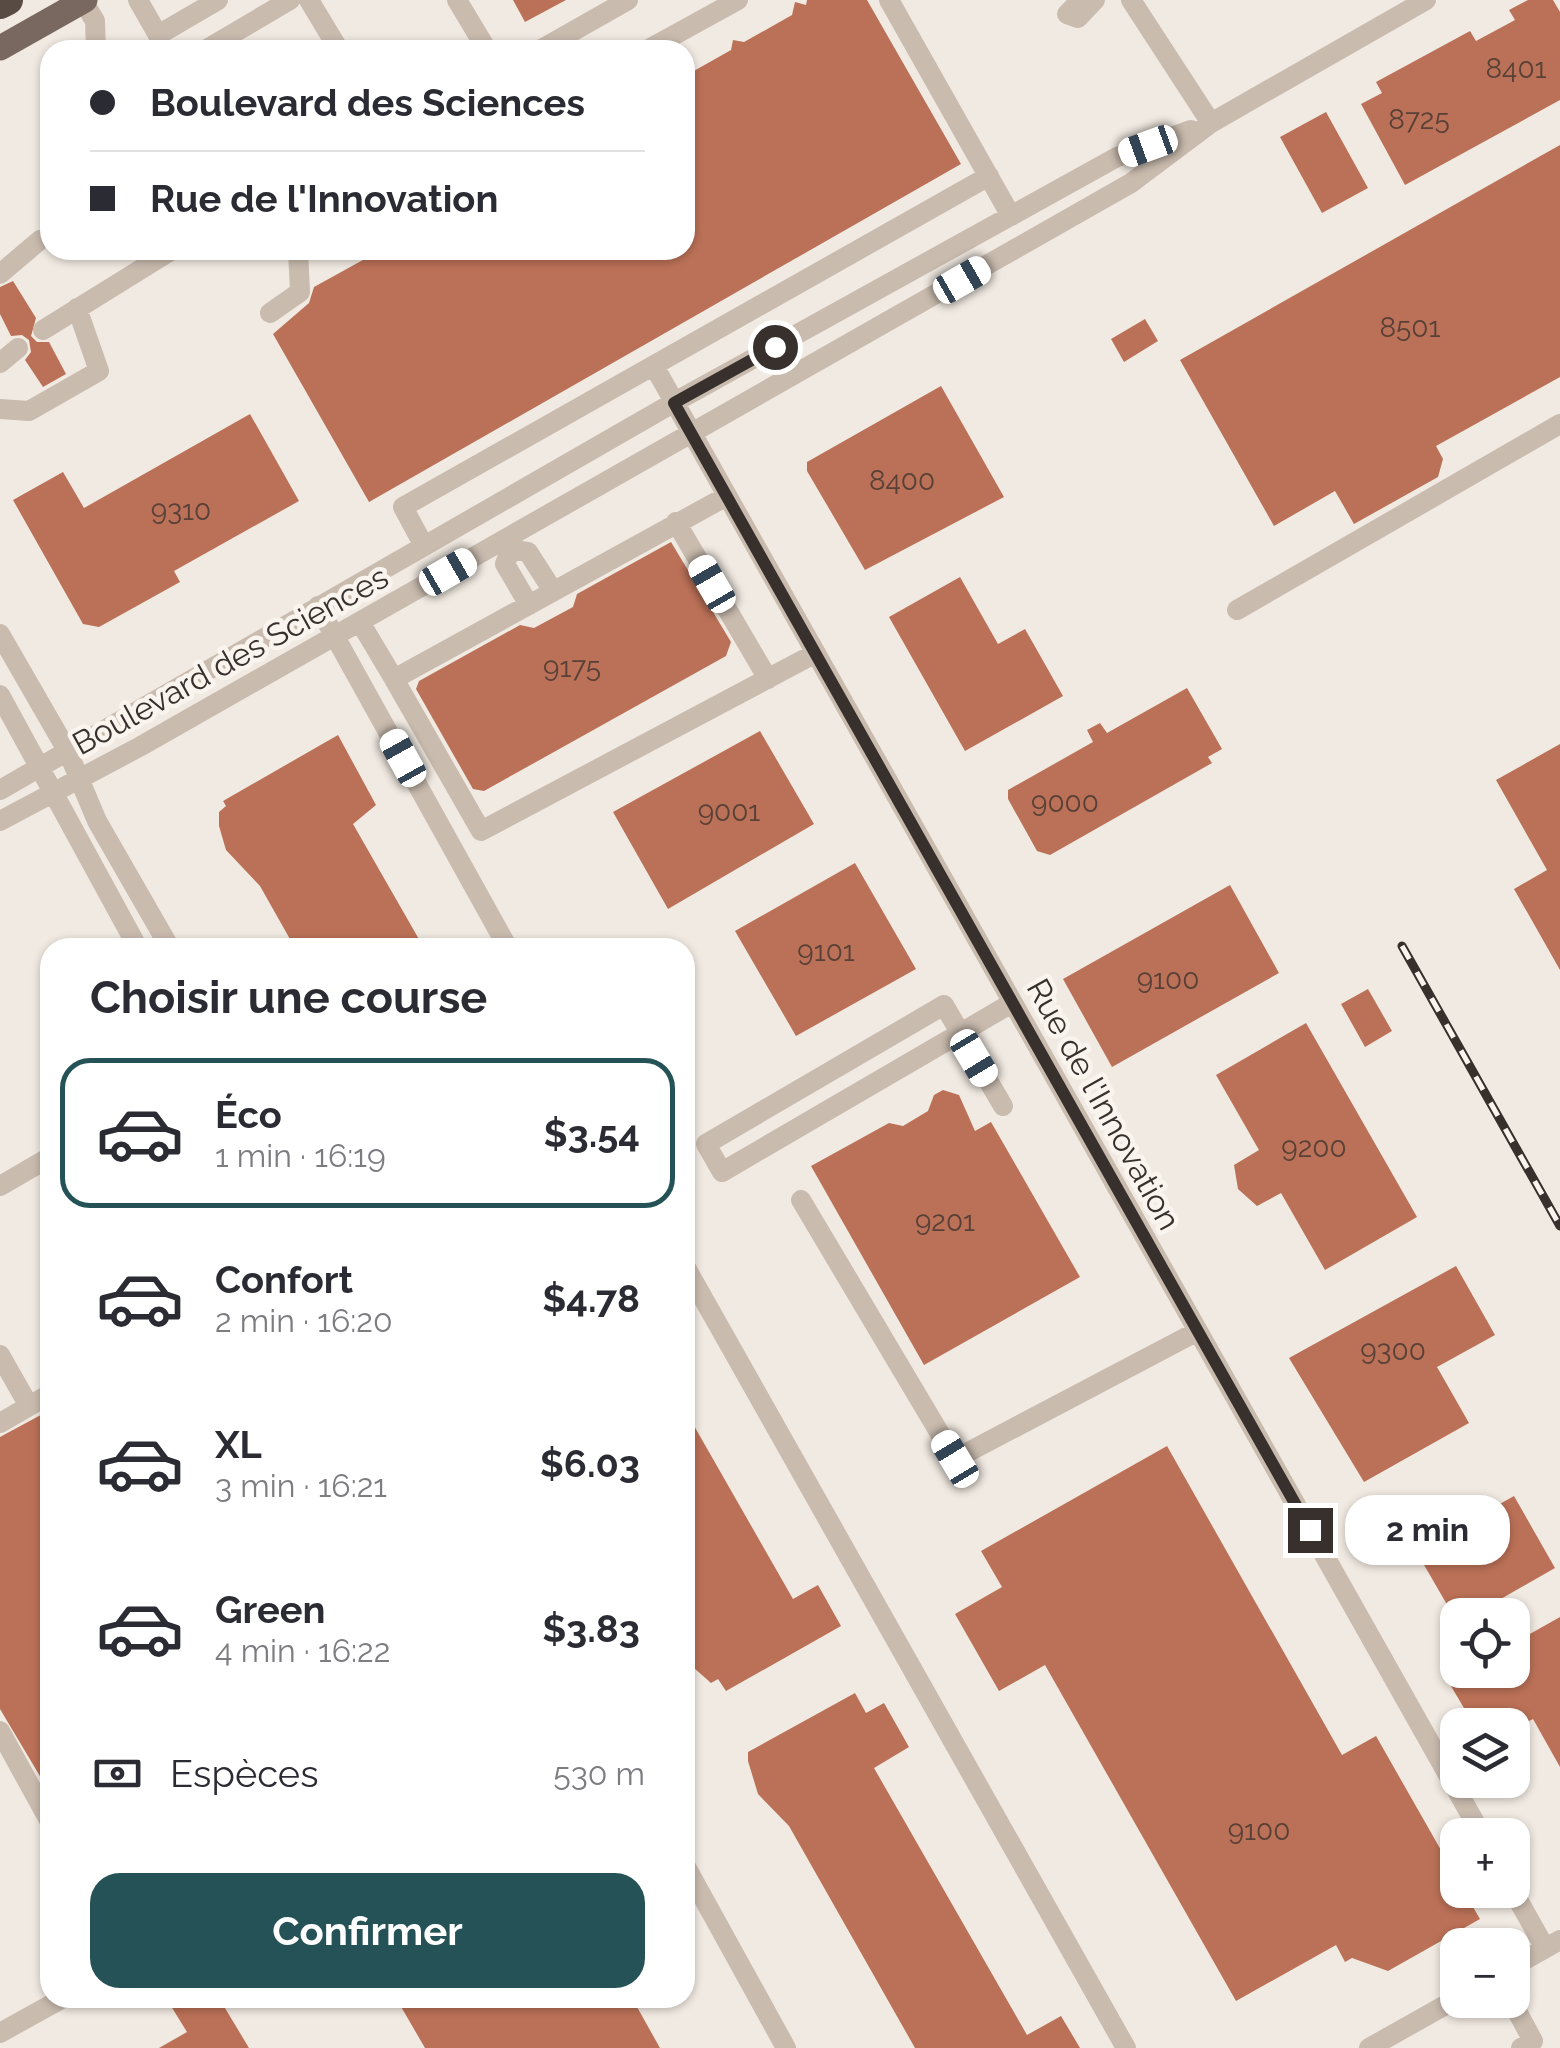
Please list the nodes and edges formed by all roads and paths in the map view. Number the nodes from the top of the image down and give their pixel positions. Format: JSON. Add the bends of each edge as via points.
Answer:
{"nodes":[{"id":1,"x":8,"y":0,"type":"edge"},
{"id":2,"x":84,"y":0,"type":"edge"},
{"id":3,"x":138,"y":0,"type":"edge"},
{"id":4,"x":218,"y":0,"type":"edge"},
{"id":5,"x":290,"y":0,"type":"edge"},
{"id":6,"x":309,"y":0,"type":"edge"},
{"id":7,"x":458,"y":0,"type":"edge"},
{"id":8,"x":628,"y":0,"type":"edge"},
{"id":9,"x":738,"y":0,"type":"edge"},
{"id":10,"x":888,"y":0,"type":"edge"},
{"id":11,"x":1096,"y":0,"type":"edge"},
{"id":12,"x":1131,"y":0,"type":"edge"},
{"id":13,"x":1426,"y":0,"type":"edge"},
{"id":14,"x":0,"y":4,"type":"edge"},
{"id":15,"x":1069,"y":11,"type":"edge"},
{"id":16,"x":96,"y":40,"type":"edge"},
{"id":17,"x":160,"y":40,"type":"edge"},
{"id":18,"x":166,"y":40,"type":"edge"},
{"id":19,"x":222,"y":40,"type":"edge"},
{"id":20,"x":331,"y":40,"type":"edge"},
{"id":21,"x":481,"y":40,"type":"edge"},
{"id":22,"x":558,"y":40,"type":"edge"},
{"id":23,"x":665,"y":40,"type":"edge"},
{"id":24,"x":0,"y":48,"type":"edge"},
{"id":25,"x":1211,"y":123,"type":"junction"},
{"id":26,"x":989,"y":176,"type":"junction"},
{"id":27,"x":1011,"y":216,"type":"junction"},
{"id":28,"x":40,"y":240,"type":"dead end"},
{"id":29,"x":156,"y":260,"type":"edge"},
{"id":30,"x":298,"y":260,"type":"edge"},
{"id":31,"x":0,"y":274,"type":"edge"},
{"id":32,"x":77,"y":308,"type":"junction"},
{"id":33,"x":270,"y":313,"type":"dead end"},
{"id":34,"x":43,"y":330,"type":"dead end"},
{"id":35,"x":18,"y":348,"type":"dead end"},
{"id":36,"x":0,"y":362,"type":"edge"},
{"id":37,"x":654,"y":366,"type":"junction"},
{"id":38,"x":674,"y":403,"type":"junction"},
{"id":39,"x":0,"y":409,"type":"edge"},
{"id":40,"x":1560,"y":424,"type":"edge"},
{"id":41,"x":692,"y":434,"type":"junction"},
{"id":42,"x":727,"y":496,"type":"junction"},
{"id":43,"x":676,"y":522,"type":"junction"},
{"id":44,"x":508,"y":544,"type":"junction"},
{"id":45,"x":424,"y":546,"type":"junction"},
{"id":46,"x":553,"y":590,"type":"junction"},
{"id":47,"x":529,"y":605,"type":"junction"},
{"id":48,"x":318,"y":606,"type":"junction"},
{"id":49,"x":1238,"y":610,"type":"dead end"},
{"id":50,"x":360,"y":622,"type":"junction"},
{"id":51,"x":0,"y":634,"type":"edge"},
{"id":52,"x":335,"y":636,"type":"junction"},
{"id":53,"x":816,"y":653,"type":"junction"},
{"id":54,"x":768,"y":678,"type":"junction"},
{"id":55,"x":394,"y":679,"type":"junction"},
{"id":56,"x":0,"y":695,"type":"edge"},
{"id":57,"x":68,"y":752,"type":"junction"},
{"id":58,"x":40,"y":768,"type":"junction"},
{"id":59,"x":79,"y":780,"type":"junction"},
{"id":60,"x":0,"y":790,"type":"edge"},
{"id":61,"x":52,"y":794,"type":"junction"},
{"id":62,"x":0,"y":822,"type":"edge"},
{"id":63,"x":132,"y":938,"type":"edge"},
{"id":64,"x":164,"y":938,"type":"edge"},
{"id":65,"x":502,"y":938,"type":"edge"},
{"id":66,"x":1012,"y":1002,"type":"junction"},
{"id":67,"x":960,"y":1034,"type":"junction"},
{"id":68,"x":1003,"y":1106,"type":"dead end"},
{"id":69,"x":40,"y":1164,"type":"edge"},
{"id":70,"x":0,"y":1186,"type":"edge"},
{"id":71,"x":802,"y":1200,"type":"dead end"},
{"id":72,"x":695,"y":1284,"type":"edge"},
{"id":73,"x":1198,"y":1330,"type":"junction"},
{"id":74,"x":0,"y":1355,"type":"edge"},
{"id":75,"x":40,"y":1400,"type":"edge"},
{"id":76,"x":29,"y":1406,"type":"junction"},
{"id":77,"x":0,"y":1423,"type":"edge"},
{"id":78,"x":0,"y":1731,"type":"edge"},
{"id":79,"x":40,"y":1804,"type":"edge"},
{"id":80,"x":1472,"y":1818,"type":"edge"},
{"id":81,"x":695,"y":1884,"type":"edge"},
{"id":82,"x":1526,"y":1908,"type":"edge"},
{"id":83,"x":1552,"y":1944,"type":"edge"},
{"id":84,"x":1530,"y":1957,"type":"edge"},
{"id":85,"x":44,"y":2008,"type":"edge"},
{"id":86,"x":1440,"y":2008,"type":"edge"},
{"id":87,"x":1521,"y":2018,"type":"edge"},
{"id":88,"x":0,"y":2033,"type":"edge"},
{"id":89,"x":786,"y":2048,"type":"edge"},
{"id":90,"x":1126,"y":2048,"type":"edge"},
{"id":91,"x":1369,"y":2048,"type":"edge"},
{"id":92,"x":1521,"y":2048,"type":"edge"}],
"edges":[{"from":1,"to":14,"type":"highway"},
{"from":2,"to":16,"type":"street"},
{"from":2,"to":24,"type":"main road"},
{"from":3,"to":17,"type":"street"},
{"from":4,"to":18,"type":"street"},
{"from":5,"to":19,"type":"street"},
{"from":6,"to":20,"type":"street"},
{"from":7,"to":21,"type":"street"},
{"from":8,"to":22,"type":"street"},
{"from":9,"to":23,"type":"street"},
{"from":10,"to":26,"type":"street"},
{"from":11,"to":15,"type":"street","via":[[1078,18]]},
{"from":12,"to":25,"type":"street"},
{"from":13,"to":25,"type":"street","name":"Boulevard des Sciences"},
{"from":25,"to":27,"type":"street","name":"Boulevard des Sciences","via":[[1117,157]]},
{"from":25,"to":41,"type":"street","name":"Boulevard des Sciences","via":[[1131,184]]},
{"from":26,"to":27,"type":"street"},
{"from":26,"to":37,"type":"street"},
{"from":27,"to":38,"type":"street","name":"Boulevard des Sciences"},
{"from":28,"to":31,"type":"street"},
{"from":29,"to":32,"type":"street"},
{"from":30,"to":33,"type":"street","via":[[300,292]]},
{"from":32,"to":34,"type":"street"},
{"from":32,"to":39,"type":"street","via":[[99,371],[29,410]]},
{"from":35,"to":36,"type":"street"},
{"from":37,"to":38,"type":"street","name":"Rue de l'Innovation"},
{"from":37,"to":45,"type":"street","via":[[403,507]]},
{"from":38,"to":41,"type":"street","name":"Rue de l'Innovation"},
{"from":38,"to":45,"type":"street","name":"Boulevard des Sciences"},
{"from":40,"to":49,"type":"street"},
{"from":41,"to":42,"type":"street","name":"Rue de l'Innovation"},
{"from":41,"to":44,"type":"street","name":"Boulevard des Sciences"},
{"from":42,"to":43,"type":"street"},
{"from":42,"to":53,"type":"street","name":"Rue de l'Innovation"},
{"from":43,"to":46,"type":"street"},
{"from":43,"to":54,"type":"street"},
{"from":44,"to":46,"type":"street","via":[[528,552]]},
{"from":44,"to":47,"type":"street","via":[[504,564]]},
{"from":44,"to":50,"type":"street","name":"Boulevard des Sciences"},
{"from":45,"to":48,"type":"street","name":"Boulevard des Sciences"},
{"from":46,"to":47,"type":"street"},
{"from":47,"to":55,"type":"street"},
{"from":48,"to":52,"type":"street"},
{"from":48,"to":57,"type":"street","name":"Boulevard des Sciences"},
{"from":50,"to":52,"type":"street","name":"Boulevard des Sciences"},
{"from":50,"to":55,"type":"street"},
{"from":51,"to":57,"type":"street"},
{"from":52,"to":59,"type":"street","name":"Boulevard des Sciences"},
{"from":52,"to":65,"type":"street"},
{"from":53,"to":54,"type":"street"},
{"from":53,"to":66,"type":"street","name":"Rue de l'Innovation"},
{"from":54,"to":55,"type":"street","via":[[482,831]]},
{"from":56,"to":58,"type":"street"},
{"from":57,"to":58,"type":"street","name":"Boulevard des Sciences"},
{"from":57,"to":59,"type":"street"},
{"from":58,"to":60,"type":"street","name":"Boulevard des Sciences"},
{"from":58,"to":61,"type":"street"},
{"from":59,"to":61,"type":"street","name":"Boulevard des Sciences"},
{"from":59,"to":64,"type":"street"},
{"from":61,"to":62,"type":"street","name":"Boulevard des Sciences"},
{"from":61,"to":63,"type":"street"},
{"from":66,"to":67,"type":"street"},
{"from":66,"to":73,"type":"street","name":"Rue de l'Innovation"},
{"from":67,"to":67,"type":"street","via":[[722,1172],[706,1144],[944,1005]]},
{"from":67,"to":68,"type":"street"},
{"from":69,"to":70,"type":"street"},
{"from":71,"to":73,"type":"street","via":[[955,1459]]},
{"from":72,"to":90,"type":"street"},
{"from":73,"to":80,"type":"street","name":"Rue de l'Innovation"},
{"from":74,"to":76,"type":"street"},
{"from":75,"to":76,"type":"street"},
{"from":76,"to":77,"type":"street"},
{"from":78,"to":79,"type":"street"},
{"from":81,"to":89,"type":"street"},
{"from":82,"to":83,"type":"street"},
{"from":83,"to":84,"type":"street"},
{"from":85,"to":88,"type":"street"},
{"from":86,"to":91,"type":"street"},
{"from":87,"to":92,"type":"street","via":[[1533,2041]]}]}
